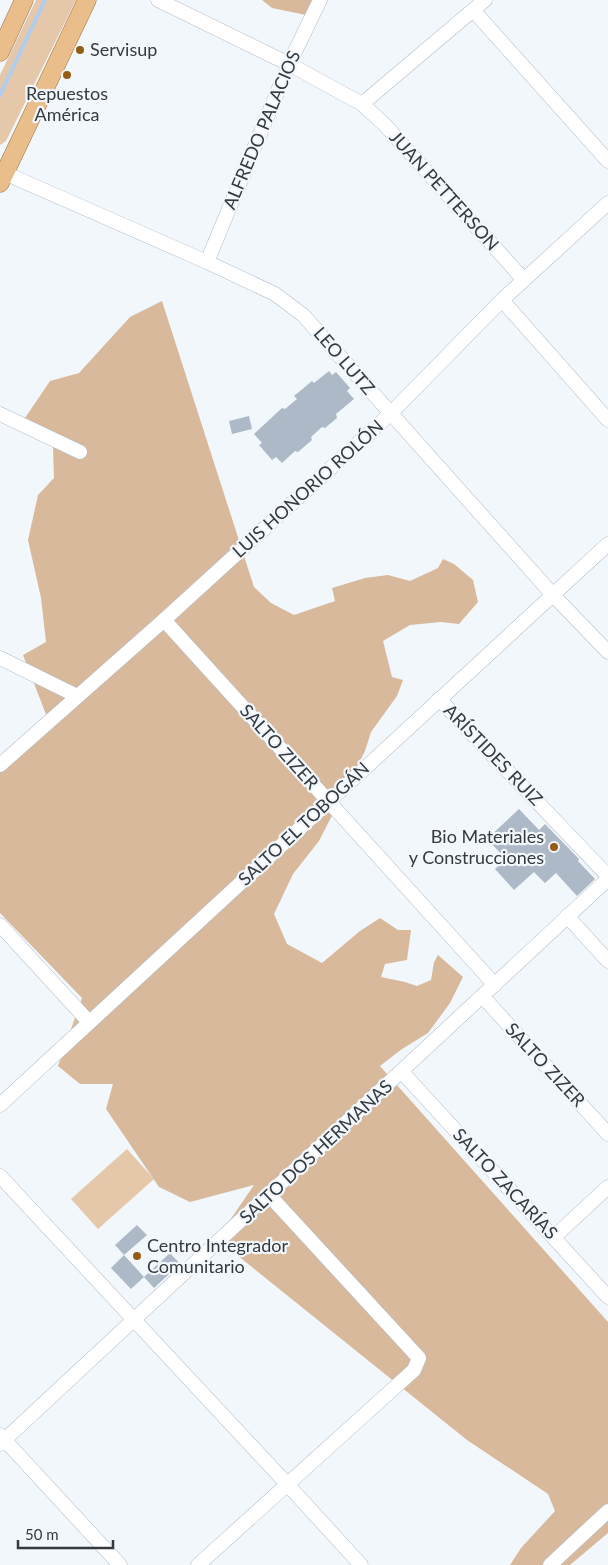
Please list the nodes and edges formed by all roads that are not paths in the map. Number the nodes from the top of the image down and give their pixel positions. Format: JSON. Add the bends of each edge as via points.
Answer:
{"nodes":[{"id":1,"x":24,"y":0,"type":"edge"},
{"id":2,"x":86,"y":0,"type":"edge"},
{"id":3,"x":158,"y":0,"type":"edge"},
{"id":4,"x":320,"y":0,"type":"edge"},
{"id":5,"x":485,"y":0,"type":"edge"},
{"id":6,"x":474,"y":10,"type":"junction"},
{"id":7,"x":0,"y":52,"type":"edge"},
{"id":8,"x":289,"y":64,"type":"junction"},
{"id":9,"x":362,"y":104,"type":"junction"},
{"id":10,"x":608,"y":161,"type":"edge"},
{"id":11,"x":1,"y":175,"type":"edge"},
{"id":12,"x":607,"y":206,"type":"edge"},
{"id":13,"x":207,"y":262,"type":"junction"},
{"id":14,"x":524,"y":280,"type":"junction"},
{"id":15,"x":502,"y":300,"type":"junction"},
{"id":16,"x":0,"y":414,"type":"edge"},
{"id":17,"x":390,"y":414,"type":"junction"},
{"id":18,"x":608,"y":420,"type":"edge"},
{"id":19,"x":80,"y":452,"type":"dead end"},
{"id":20,"x":608,"y":544,"type":"edge"},
{"id":21,"x":553,"y":595,"type":"junction"},
{"id":22,"x":164,"y":620,"type":"junction"},
{"id":23,"x":608,"y":652,"type":"edge"},
{"id":24,"x":0,"y":658,"type":"edge"},
{"id":25,"x":77,"y":696,"type":"junction"},
{"id":26,"x":440,"y":699,"type":"junction"},
{"id":27,"x":0,"y":765,"type":"edge"},
{"id":28,"x":329,"y":801,"type":"junction"},
{"id":29,"x":608,"y":877,"type":"edge"},
{"id":30,"x":567,"y":916,"type":"junction"},
{"id":31,"x":0,"y":925,"type":"edge"},
{"id":32,"x":608,"y":961,"type":"edge"},
{"id":33,"x":496,"y":985,"type":"junction"},
{"id":34,"x":483,"y":997,"type":"junction"},
{"id":35,"x":89,"y":1022,"type":"junction"},
{"id":36,"x":402,"y":1072,"type":"junction"},
{"id":37,"x":0,"y":1105,"type":"edge"},
{"id":38,"x":608,"y":1134,"type":"edge"},
{"id":39,"x":0,"y":1176,"type":"edge"},
{"id":40,"x":608,"y":1187,"type":"edge"},
{"id":41,"x":269,"y":1194,"type":"junction"},
{"id":42,"x":554,"y":1237,"type":"junction"},
{"id":43,"x":608,"y":1296,"type":"edge"},
{"id":44,"x":134,"y":1319,"type":"junction"},
{"id":45,"x":1,"y":1440,"type":"edge"},
{"id":46,"x":287,"y":1484,"type":"junction"},
{"id":47,"x":608,"y":1511,"type":"edge"},
{"id":48,"x":120,"y":1565,"type":"edge"},
{"id":49,"x":198,"y":1565,"type":"edge"},
{"id":50,"x":361,"y":1565,"type":"edge"},
{"id":51,"x":550,"y":1565,"type":"edge"}],
"edges":[{"from":1,"to":7,"type":"main road"},
{"from":2,"to":11,"type":"main road"},
{"from":3,"to":8,"type":"street","name":"JUAN PETTERSON"},
{"from":4,"to":8,"type":"street","name":"ALFREDO PALACIOS"},
{"from":5,"to":6,"type":"street"},
{"from":6,"to":9,"type":"street"},
{"from":6,"to":10,"type":"street"},
{"from":8,"to":9,"type":"street","name":"JUAN PETTERSON"},
{"from":8,"to":13,"type":"street","name":"ALFREDO PALACIOS"},
{"from":9,"to":14,"type":"street","name":"JUAN PETTERSON","via":[[385,125]]},
{"from":11,"to":13,"type":"street","name":"LEO LUTZ"},
{"from":12,"to":14,"type":"street","name":"LUIS HONORIO ROLÓN"},
{"from":13,"to":17,"type":"street","name":"LEO LUTZ","via":[[275,294],[303,315]]},
{"from":14,"to":15,"type":"street","name":"LUIS HONORIO ROLÓN"},
{"from":15,"to":17,"type":"street","name":"LUIS HONORIO ROLÓN"},
{"from":15,"to":18,"type":"street"},
{"from":16,"to":19,"type":"street"},
{"from":17,"to":21,"type":"street","name":"LEO LUTZ"},
{"from":17,"to":22,"type":"street","name":"LUIS HONORIO ROLÓN"},
{"from":20,"to":21,"type":"street","name":"SALTO EL TOBOGÁN"},
{"from":21,"to":23,"type":"street","name":"LEO LUTZ"},
{"from":21,"to":26,"type":"street","name":"SALTO EL TOBOGÁN"},
{"from":22,"to":25,"type":"street","name":"LUIS HONORIO ROLÓN"},
{"from":22,"to":28,"type":"street","name":"SALTO ZIZER"},
{"from":24,"to":25,"type":"street"},
{"from":25,"to":27,"type":"street","name":"LUIS HONORIO ROLÓN"},
{"from":26,"to":28,"type":"street","name":"SALTO EL TOBOGÁN"},
{"from":26,"to":29,"type":"street","name":"ARÍSTIDES RUIZ"},
{"from":28,"to":33,"type":"street","name":"SALTO ZIZER"},
{"from":28,"to":35,"type":"street","name":"SALTO EL TOBOGÁN"},
{"from":29,"to":30,"type":"street","name":"SALTO DOS HERMANAS"},
{"from":30,"to":32,"type":"street"},
{"from":30,"to":33,"type":"street","name":"SALTO DOS HERMANAS"},
{"from":31,"to":35,"type":"street"},
{"from":33,"to":34,"type":"street","name":"SALTO DOS HERMANAS"},
{"from":34,"to":36,"type":"street","name":"SALTO DOS HERMANAS"},
{"from":34,"to":38,"type":"street","name":"SALTO ZIZER"},
{"from":35,"to":37,"type":"street","name":"SALTO EL TOBOGÁN"},
{"from":36,"to":41,"type":"street","name":"SALTO DOS HERMANAS"},
{"from":36,"to":42,"type":"street","name":"SALTO ZACARÍAS"},
{"from":39,"to":44,"type":"street"},
{"from":40,"to":42,"type":"street"},
{"from":41,"to":44,"type":"street","name":"SALTO DOS HERMANAS"},
{"from":41,"to":46,"type":"street","via":[[419,1358],[414,1370]]},
{"from":42,"to":43,"type":"street","name":"SALTO ZACARÍAS"},
{"from":44,"to":45,"type":"street","name":"SALTO DOS HERMANAS"},
{"from":44,"to":46,"type":"street"},
{"from":45,"to":48,"type":"street"},
{"from":46,"to":49,"type":"street"},
{"from":46,"to":50,"type":"street"},
{"from":47,"to":51,"type":"street"}]}
